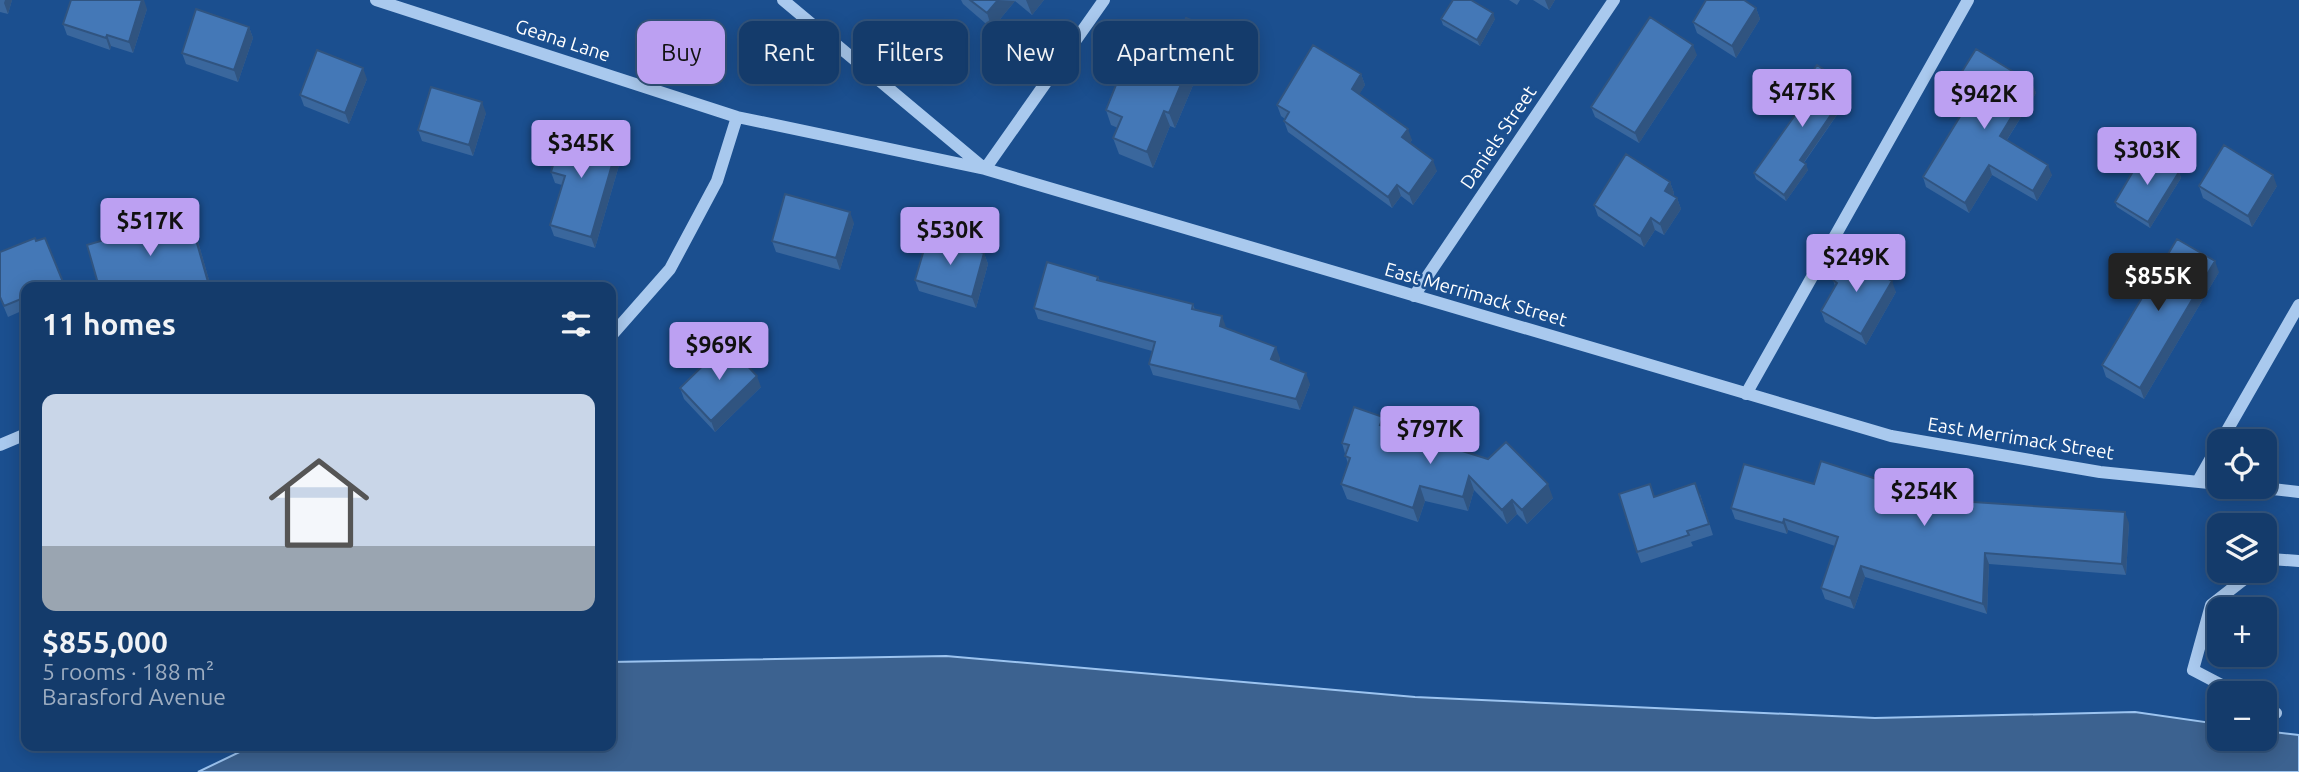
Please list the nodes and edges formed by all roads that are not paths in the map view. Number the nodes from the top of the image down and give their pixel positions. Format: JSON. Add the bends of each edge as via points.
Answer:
{"nodes":[{"id":1,"x":376,"y":0,"type":"edge"},
{"id":2,"x":783,"y":0,"type":"edge"},
{"id":3,"x":1104,"y":0,"type":"edge"},
{"id":4,"x":1614,"y":0,"type":"edge"},
{"id":5,"x":1968,"y":0,"type":"edge"},
{"id":6,"x":737,"y":117,"type":"junction"},
{"id":7,"x":985,"y":169,"type":"junction"},
{"id":8,"x":1414,"y":296,"type":"junction"},
{"id":9,"x":2299,"y":304,"type":"edge"},
{"id":10,"x":616,"y":330,"type":"edge"},
{"id":11,"x":1746,"y":394,"type":"junction"},
{"id":12,"x":2228,"y":429,"type":"edge"},
{"id":13,"x":21,"y":436,"type":"edge"},
{"id":14,"x":0,"y":445,"type":"edge"},
{"id":15,"x":2207,"y":465,"type":"edge"},
{"id":16,"x":2198,"y":481,"type":"junction"},
{"id":17,"x":2207,"y":482,"type":"edge"},
{"id":18,"x":2277,"y":490,"type":"edge"},
{"id":19,"x":2299,"y":492,"type":"edge"},
{"id":20,"x":2277,"y":559,"type":"edge"},
{"id":21,"x":2299,"y":561,"type":"edge"},
{"id":22,"x":2239,"y":583,"type":"edge"},
{"id":23,"x":2214,"y":681,"type":"edge"}],
"edges":[{"from":1,"to":6,"type":"street","name":"Geana Lane"},
{"from":2,"to":7,"type":"street","name":"East Merrimack Street"},
{"from":3,"to":7,"type":"street"},
{"from":4,"to":8,"type":"street","name":"Daniels Street"},
{"from":5,"to":11,"type":"street"},
{"from":6,"to":7,"type":"street","name":"Geana Lane"},
{"from":6,"to":10,"type":"street","via":[[717,181],[670,269]]},
{"from":7,"to":8,"type":"street","name":"East Merrimack Street"},
{"from":8,"to":11,"type":"street","name":"East Merrimack Street"},
{"from":9,"to":12,"type":"street"},
{"from":11,"to":16,"type":"street","name":"East Merrimack Street","via":[[1891,436],[2100,471]]},
{"from":13,"to":14,"type":"street"},
{"from":15,"to":16,"type":"street"},
{"from":16,"to":17,"type":"street","name":"East Merrimack Street"},
{"from":18,"to":19,"type":"street"},
{"from":20,"to":21,"type":"street"},
{"from":22,"to":23,"type":"street","via":[[2211,605],[2193,670]]}]}
